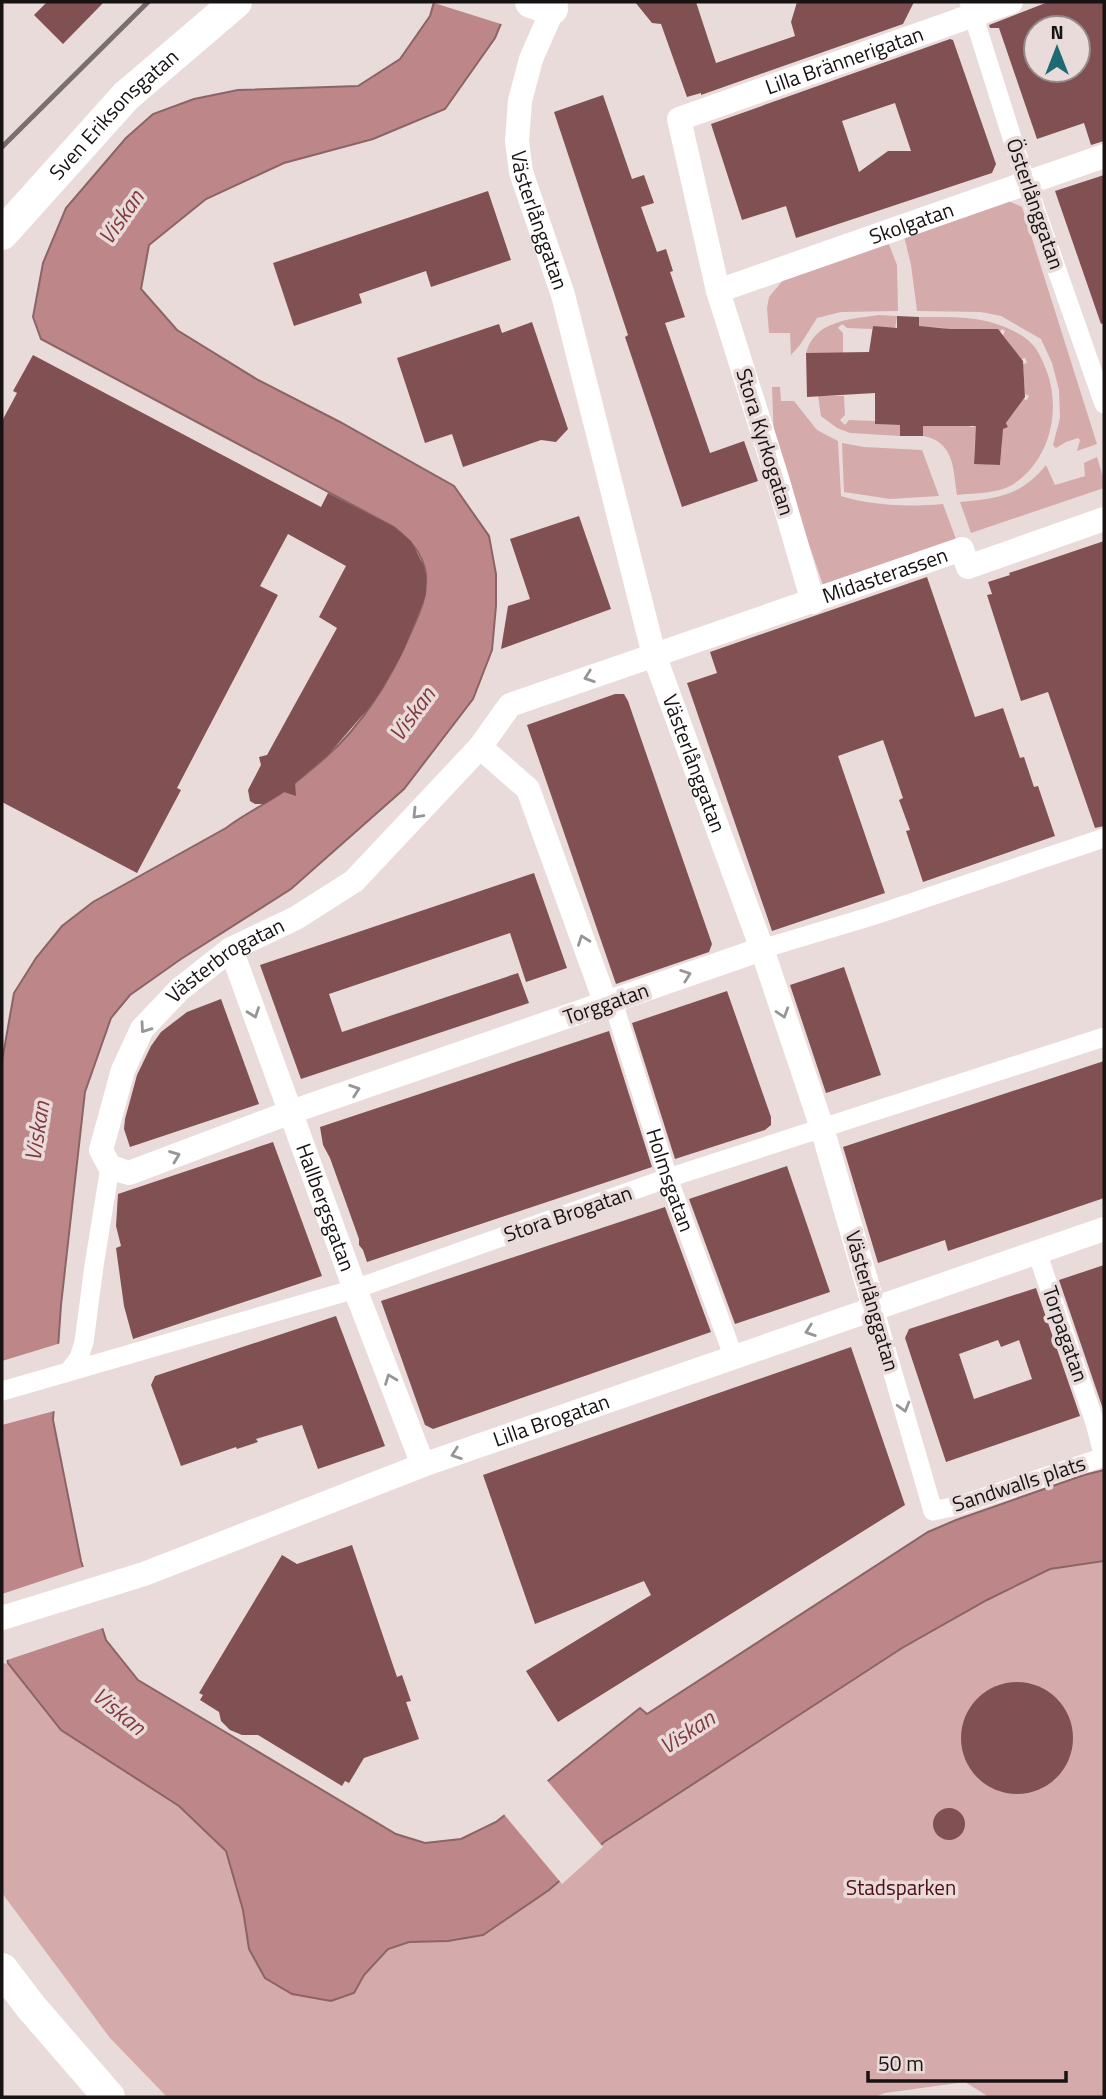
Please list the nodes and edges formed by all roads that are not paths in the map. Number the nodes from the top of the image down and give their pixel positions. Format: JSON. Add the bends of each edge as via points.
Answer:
{"nodes":[{"id":1,"x":236,"y":2,"type":"edge"},
{"id":2,"x":1011,"y":2,"type":"edge"},
{"id":3,"x":546,"y":4,"type":"edge"},
{"id":4,"x":972,"y":8,"type":"edge"},
{"id":5,"x":679,"y":119,"type":"joint"},
{"id":6,"x":1104,"y":156,"type":"edge"},
{"id":7,"x":1026,"y":182,"type":"junction"},
{"id":8,"x":2,"y":234,"type":"edge"},
{"id":9,"x":718,"y":291,"type":"junction"},
{"id":10,"x":1104,"y":404,"type":"edge"},
{"id":11,"x":1104,"y":519,"type":"edge"},
{"id":12,"x":813,"y":601,"type":"junction"},
{"id":13,"x":654,"y":655,"type":"junction"},
{"id":14,"x":480,"y":747,"type":"junction"},
{"id":15,"x":1104,"y":838,"type":"edge"},
{"id":16,"x":231,"y":948,"type":"junction"},
{"id":17,"x":762,"y":948,"type":"junction"},
{"id":18,"x":610,"y":1003,"type":"junction"},
{"id":19,"x":1104,"y":1037,"type":"edge"},
{"id":20,"x":291,"y":1112,"type":"junction"},
{"id":21,"x":822,"y":1128,"type":"junction"},
{"id":22,"x":110,"y":1167,"type":"junction"},
{"id":23,"x":668,"y":1178,"type":"junction"},
{"id":24,"x":1104,"y":1229,"type":"edge"},
{"id":25,"x":1037,"y":1252,"type":"junction"},
{"id":26,"x":355,"y":1289,"type":"junction"},
{"id":27,"x":874,"y":1308,"type":"junction"},
{"id":28,"x":734,"y":1357,"type":"junction"},
{"id":29,"x":69,"y":1371,"type":"junction"},
{"id":30,"x":2,"y":1391,"type":"edge"},
{"id":31,"x":1104,"y":1457,"type":"edge"},
{"id":32,"x":423,"y":1465,"type":"junction"},
{"id":33,"x":933,"y":1511,"type":"joint"},
{"id":34,"x":2,"y":1618,"type":"edge"},
{"id":35,"x":2,"y":1969,"type":"edge"},
{"id":36,"x":109,"y":2097,"type":"edge"}],
"edges":[{"from":1,"to":8,"type":"street","name":"Sven Eriksonsgatan","via":[[126,96]]},
{"from":2,"to":4,"type":"street","name":"Lilla Brännerigatan"},
{"from":3,"to":13,"type":"street","name":"Västerlånggatan","via":[[520,101],[517,141],[521,172],[563,295]]},
{"from":4,"to":5,"type":"street","name":"Lilla Brännerigatan"},
{"from":4,"to":7,"type":"street","name":"Österlånggatan"},
{"from":5,"to":9,"type":"street","name":"Stora Kyrkogatan"},
{"from":6,"to":7,"type":"street","name":"Skolgatan"},
{"from":7,"to":9,"type":"street","name":"Skolgatan"},
{"from":7,"to":10,"type":"street","name":"Österlånggatan"},
{"from":9,"to":12,"type":"street","name":"Stora Kyrkogatan"},
{"from":11,"to":12,"type":"street","name":"Midasterassen","via":[[968,568],[962,549]]},
{"from":12,"to":13,"type":"street"},
{"from":13,"to":14,"type":"street","name":"Västerbrogatan","one_way":true,"via":[[510,705]]},
{"from":13,"to":17,"type":"street","name":"Västerlånggatan"},
{"from":14,"to":16,"type":"street","name":"Västerbrogatan","one_way":true,"via":[[354,881],[296,918]]},
{"from":18,"to":14,"type":"street","name":"Holmsgatan","one_way":true,"via":[[528,789]]},
{"from":15,"to":17,"type":"street","name":"Torggatan"},
{"from":16,"to":20,"type":"street","name":"Hallbergsgatan","one_way":true},
{"from":16,"to":22,"type":"street","name":"Västerbrogatan","one_way":true,"via":[[180,989],[142,1029],[123,1070],[102,1150]]},
{"from":18,"to":17,"type":"street","name":"Torggatan","one_way":true},
{"from":17,"to":21,"type":"street","name":"Västerlånggatan","one_way":true},
{"from":20,"to":18,"type":"street","name":"Torggatan","one_way":true},
{"from":18,"to":23,"type":"street","name":"Holmsgatan"},
{"from":19,"to":21,"type":"street","name":"Stora Brogatan"},
{"from":22,"to":20,"type":"street","name":"Torggatan","one_way":true,"via":[[129,1173]]},
{"from":20,"to":26,"type":"street","name":"Hallbergsgatan"},
{"from":21,"to":23,"type":"street","name":"Stora Brogatan"},
{"from":21,"to":27,"type":"street","name":"Västerlånggatan"},
{"from":22,"to":29,"type":"street","name":"Västerbrogatan","via":[[84,1342]]},
{"from":23,"to":26,"type":"street","name":"Stora Brogatan"},
{"from":23,"to":28,"type":"street","name":"Holmsgatan"},
{"from":24,"to":25,"type":"street","name":"Lilla Brogatan"},
{"from":25,"to":27,"type":"street","name":"Lilla Brogatan"},
{"from":25,"to":31,"type":"street","name":"Torpagatan"},
{"from":26,"to":29,"type":"street","name":"Stora Brogatan"},
{"from":32,"to":26,"type":"street","name":"Hallbergsgatan","one_way":true},
{"from":27,"to":28,"type":"street","name":"Lilla Brogatan","one_way":true},
{"from":27,"to":33,"type":"street","name":"Västerlånggatan","one_way":true},
{"from":28,"to":32,"type":"street","name":"Lilla Brogatan","one_way":true},
{"from":29,"to":30,"type":"street"},
{"from":31,"to":33,"type":"street","name":"Sandwalls plats"},
{"from":32,"to":34,"type":"street","name":"Lilla Brogatan","via":[[144,1574]]},
{"from":35,"to":36,"type":"street"}]}
